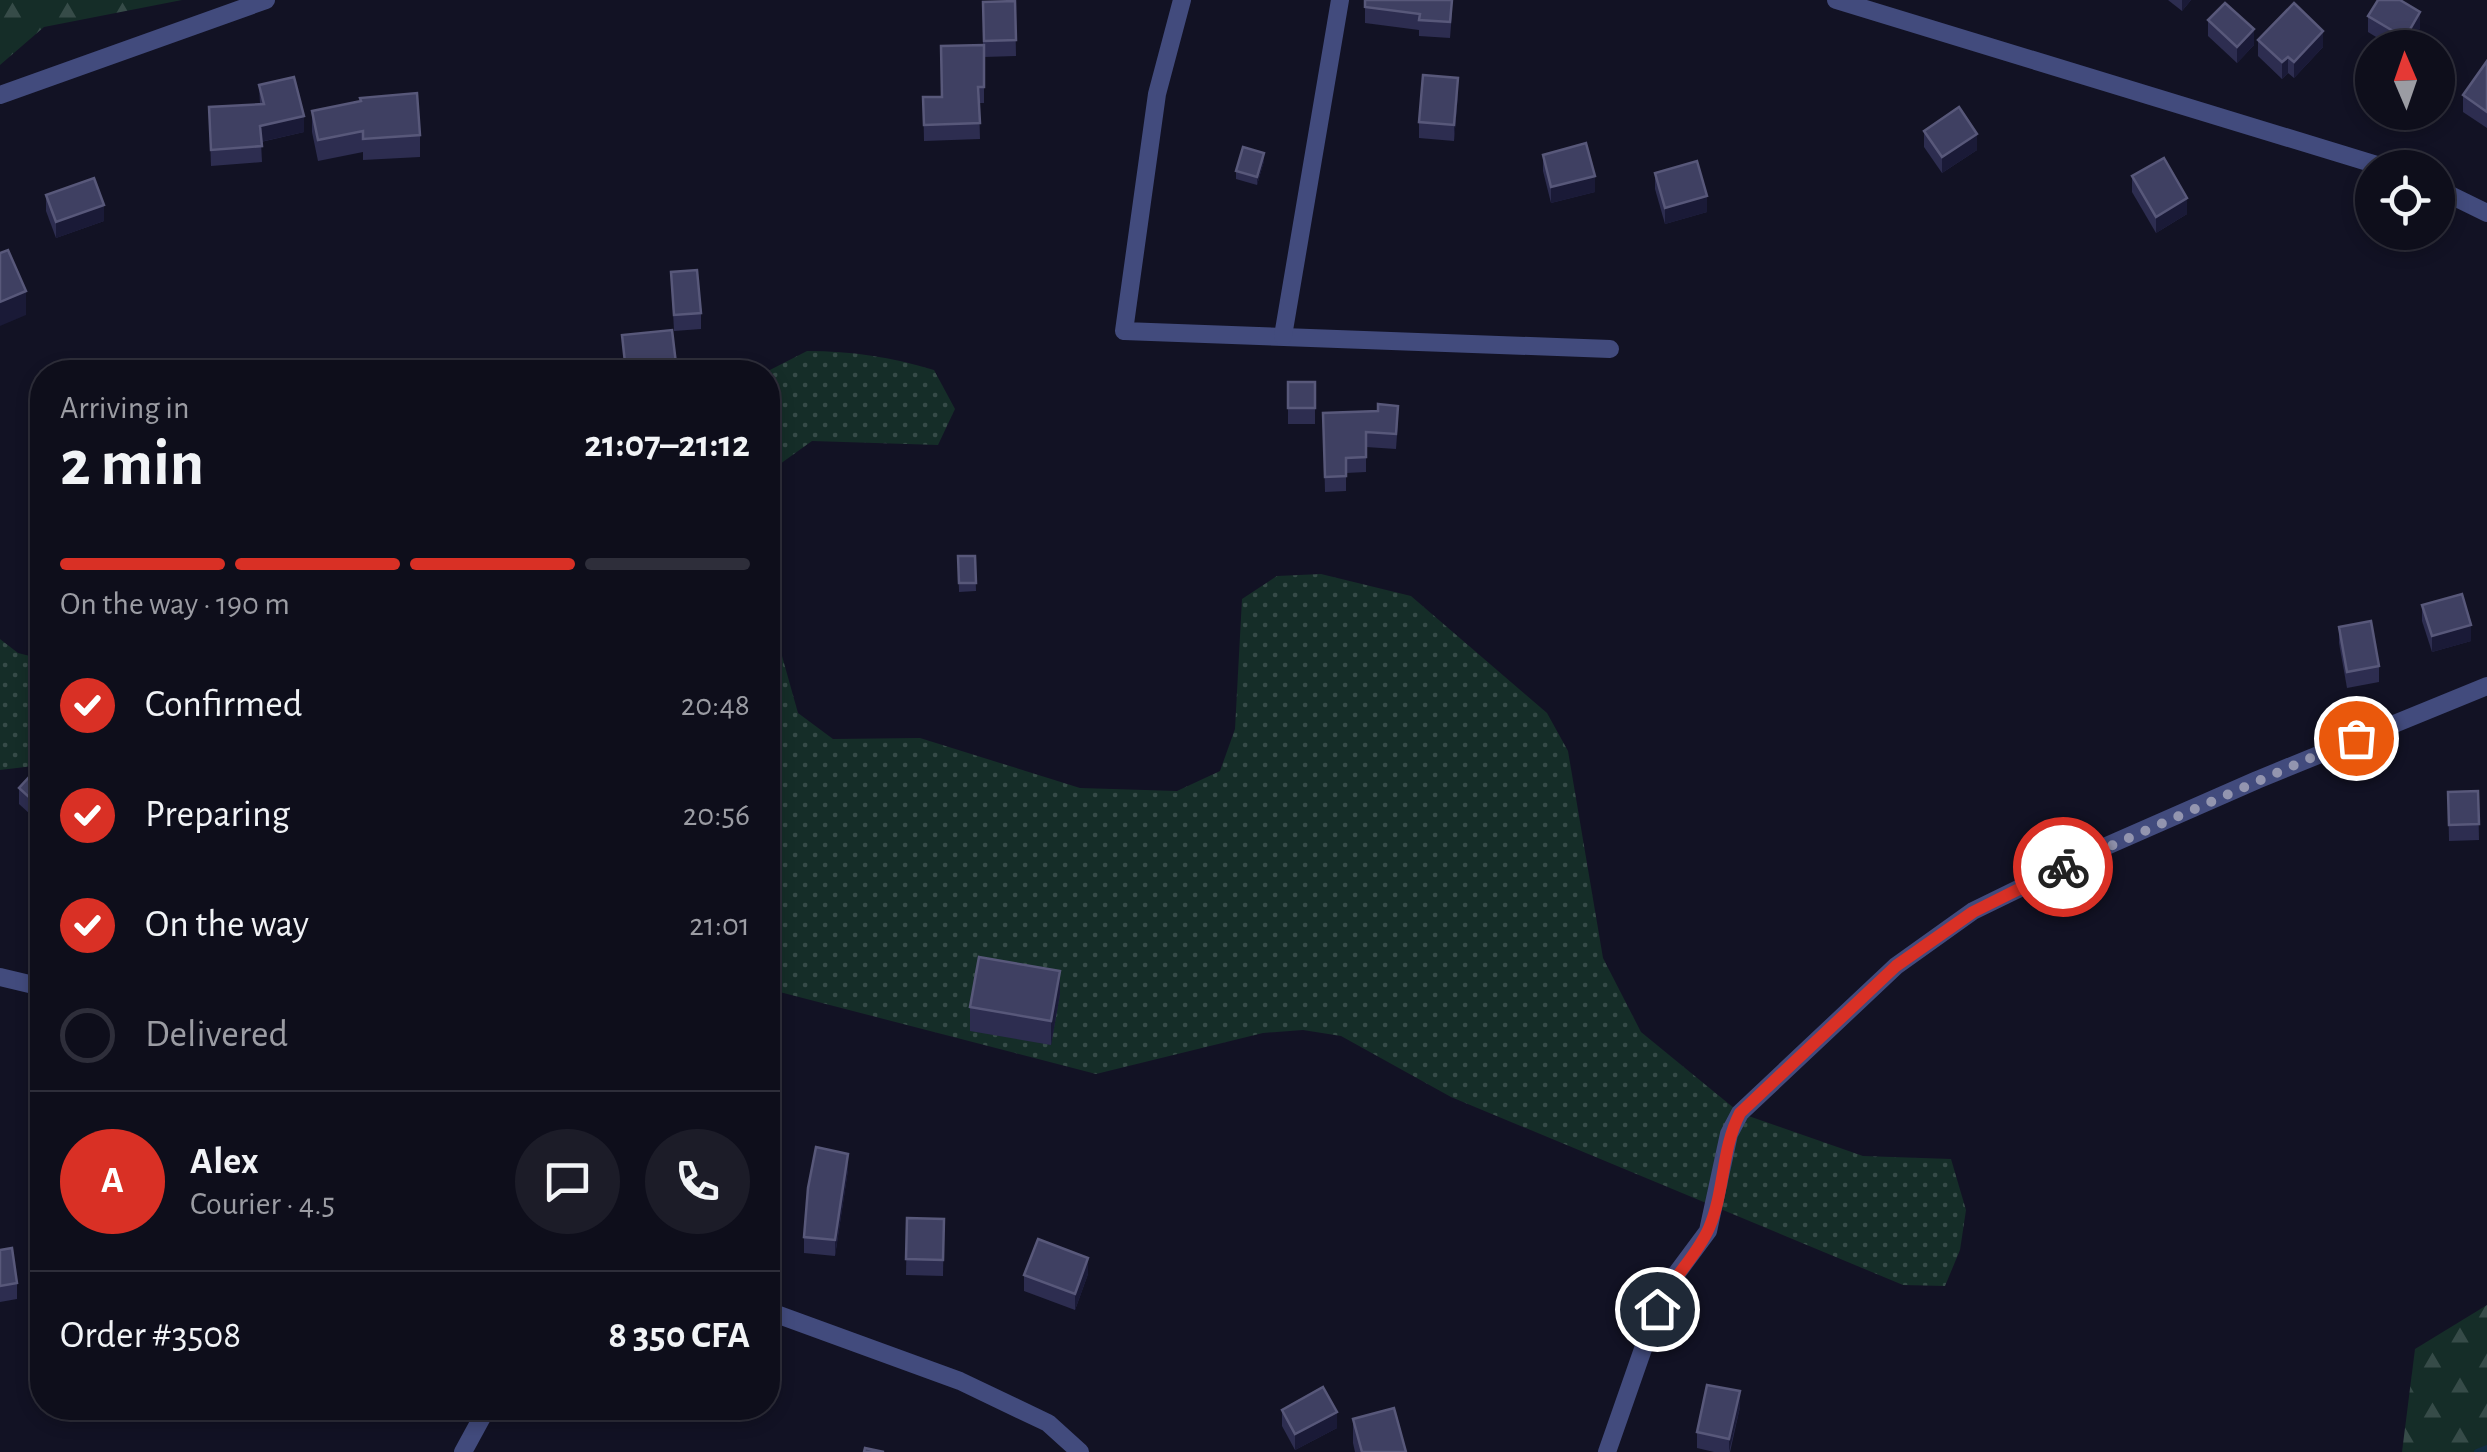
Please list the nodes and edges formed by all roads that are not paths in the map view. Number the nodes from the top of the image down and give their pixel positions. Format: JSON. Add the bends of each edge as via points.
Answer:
{"nodes":[{"id":1,"x":266,"y":0,"type":"edge"},
{"id":2,"x":1182,"y":0,"type":"edge"},
{"id":3,"x":1340,"y":0,"type":"edge"},
{"id":4,"x":1836,"y":0,"type":"edge"},
{"id":5,"x":0,"y":95,"type":"edge"},
{"id":6,"x":2355,"y":159,"type":"edge"},
{"id":7,"x":2455,"y":197,"type":"edge"},
{"id":8,"x":2487,"y":213,"type":"edge"},
{"id":9,"x":1283,"y":336,"type":"junction"},
{"id":10,"x":1610,"y":350,"type":"dead end"},
{"id":11,"x":2487,"y":686,"type":"edge"},
{"id":12,"x":0,"y":977,"type":"edge"},
{"id":13,"x":30,"y":984,"type":"edge"},
{"id":14,"x":780,"y":1315,"type":"edge"},
{"id":15,"x":480,"y":1420,"type":"edge"},
{"id":16,"x":463,"y":1452,"type":"edge"},
{"id":17,"x":1080,"y":1452,"type":"edge"},
{"id":18,"x":1607,"y":1452,"type":"edge"}],
"edges":[{"from":1,"to":5,"type":"street"},
{"from":2,"to":9,"type":"street","via":[[1157,94],[1124,331]]},
{"from":3,"to":9,"type":"street"},
{"from":4,"to":6,"type":"street"},
{"from":7,"to":8,"type":"street"},
{"from":9,"to":10,"type":"street"},
{"from":11,"to":18,"type":"street","via":[[2102,848],[1973,912],[1896,966],[1740,1113],[1729,1134],[1708,1232],[1657,1309]]},
{"from":12,"to":13,"type":"street"},
{"from":14,"to":17,"type":"street","via":[[960,1381],[1048,1423]]},
{"from":15,"to":16,"type":"street"}]}
